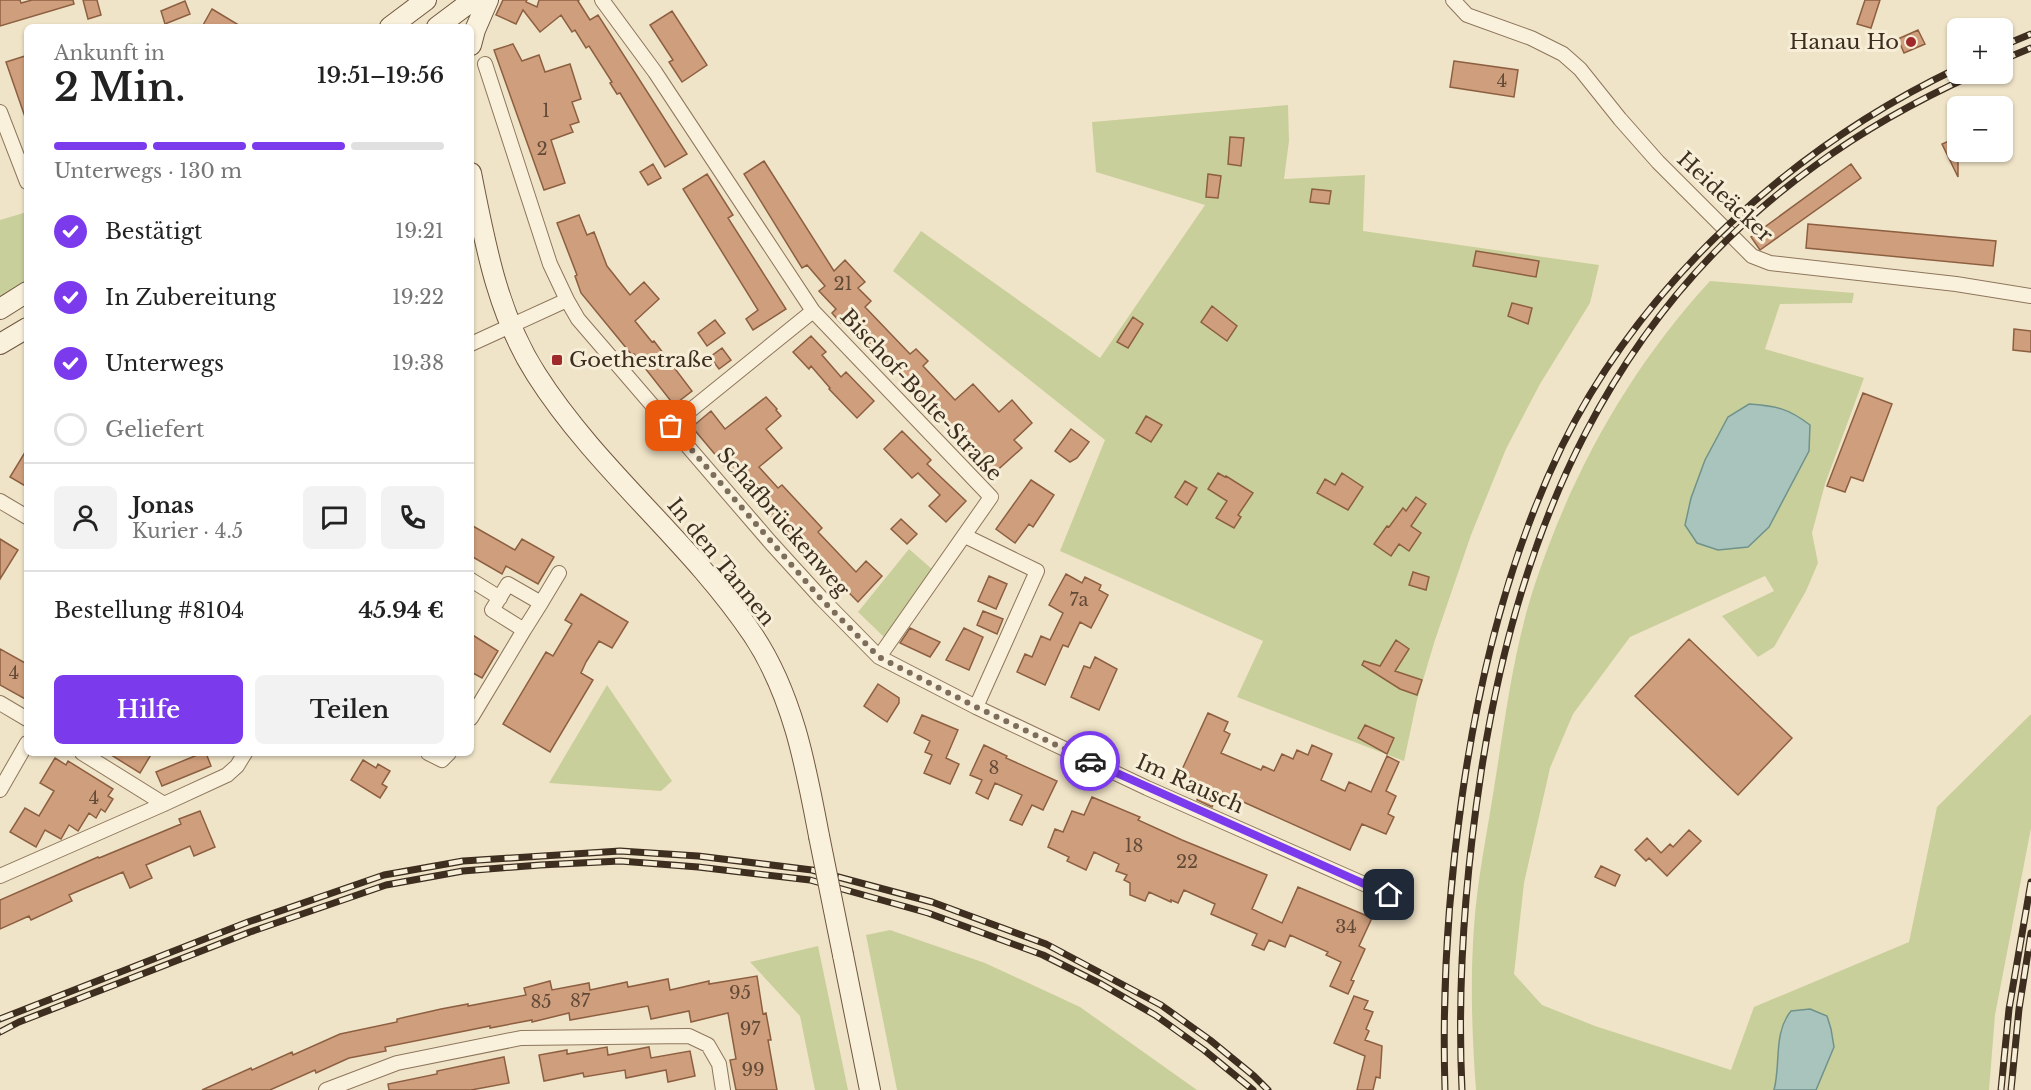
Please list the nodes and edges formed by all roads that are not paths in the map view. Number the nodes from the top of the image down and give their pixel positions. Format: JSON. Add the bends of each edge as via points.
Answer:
{"nodes":[{"id":1,"x":472,"y":0,"type":"edge"},
{"id":2,"x":488,"y":0,"type":"edge"},
{"id":3,"x":602,"y":0,"type":"edge"},
{"id":4,"x":1453,"y":0,"type":"edge"},
{"id":5,"x":424,"y":1,"type":"edge"},
{"id":6,"x":394,"y":24,"type":"edge"},
{"id":7,"x":429,"y":24,"type":"edge"},
{"id":8,"x":441,"y":24,"type":"edge"},
{"id":9,"x":474,"y":34,"type":"edge"},
{"id":10,"x":485,"y":64,"type":"dead end"},
{"id":11,"x":0,"y":112,"type":"edge"},
{"id":12,"x":6,"y":145,"type":"edge"},
{"id":13,"x":24,"y":177,"type":"edge"},
{"id":14,"x":474,"y":187,"type":"edge"},
{"id":15,"x":24,"y":294,"type":"edge"},
{"id":16,"x":2031,"y":296,"type":"edge"},
{"id":17,"x":567,"y":300,"type":"junction"},
{"id":18,"x":0,"y":309,"type":"edge"},
{"id":19,"x":813,"y":311,"type":"junction"},
{"id":20,"x":510,"y":325,"type":"junction"},
{"id":21,"x":24,"y":330,"type":"edge"},
{"id":22,"x":474,"y":343,"type":"edge"},
{"id":23,"x":0,"y":344,"type":"edge"},
{"id":24,"x":671,"y":426,"type":"junction"},
{"id":25,"x":0,"y":501,"type":"edge"},
{"id":26,"x":24,"y":515,"type":"edge"},
{"id":27,"x":964,"y":536,"type":"junction"},
{"id":28,"x":559,"y":573,"type":"dead end"},
{"id":29,"x":474,"y":582,"type":"edge"},
{"id":30,"x":500,"y":598,"type":"junction"},
{"id":31,"x":541,"y":603,"type":"junction"},
{"id":32,"x":524,"y":630,"type":"junction"},
{"id":33,"x":879,"y":657,"type":"junction"},
{"id":34,"x":0,"y":703,"type":"edge"},
{"id":35,"x":976,"y":707,"type":"junction"},
{"id":36,"x":474,"y":713,"type":"edge"},
{"id":37,"x":24,"y":717,"type":"edge"},
{"id":38,"x":24,"y":748,"type":"edge"},
{"id":39,"x":86,"y":756,"type":"edge"},
{"id":40,"x":243,"y":756,"type":"edge"},
{"id":41,"x":0,"y":790,"type":"edge"},
{"id":42,"x":164,"y":804,"type":"junction"},
{"id":43,"x":0,"y":876,"type":"edge"},
{"id":44,"x":1389,"y":895,"type":"dead end"},
{"id":45,"x":326,"y":1090,"type":"edge"},
{"id":46,"x":723,"y":1090,"type":"edge"},
{"id":47,"x":870,"y":1090,"type":"edge"}],
"edges":[{"from":1,"to":8,"type":"street"},
{"from":2,"to":9,"type":"street"},
{"from":3,"to":19,"type":"street","name":"Bischof-Bolte-Straße","via":[[655,72]]},
{"from":4,"to":16,"type":"street","name":"Heideäcker","via":[[1467,15],[1563,54],[1658,162],[1752,256],[1770,263]]},
{"from":5,"to":6,"type":"street"},
{"from":5,"to":7,"type":"street"},
{"from":10,"to":17,"type":"street","name":"Schafbrückenweg","via":[[550,264]]},
{"from":11,"to":12,"type":"street"},
{"from":12,"to":13,"type":"street"},
{"from":14,"to":20,"type":"street","name":"In den Tannen","via":[[489,262]]},
{"from":15,"to":18,"type":"street"},
{"from":17,"to":20,"type":"street"},
{"from":17,"to":24,"type":"street","name":"Schafbrückenweg","via":[[578,319]]},
{"from":19,"to":24,"type":"street","name":"Bischof-Bolte-Straße"},
{"from":19,"to":27,"type":"street","name":"Bischof-Bolte-Straße","via":[[991,497]]},
{"from":20,"to":22,"type":"street"},
{"from":20,"to":47,"type":"street","name":"In den Tannen","bridge":true,"via":[[535,373],[569,420],[711,581],[754,636],[785,696],[806,770]]},
{"from":21,"to":23,"type":"street"},
{"from":24,"to":33,"type":"street","name":"Schafbrückenweg","via":[[822,600]]},
{"from":25,"to":26,"type":"street"},
{"from":27,"to":33,"type":"street","name":"Bischof-Bolte-Straße"},
{"from":27,"to":35,"type":"street","via":[[1037,571]]},
{"from":28,"to":31,"type":"street"},
{"from":29,"to":30,"type":"street"},
{"from":30,"to":31,"type":"street","via":[[508,584]]},
{"from":30,"to":32,"type":"street","via":[[492,610]]},
{"from":31,"to":32,"type":"street"},
{"from":32,"to":36,"type":"street"},
{"from":33,"to":35,"type":"street","name":"Im Rausch"},
{"from":34,"to":37,"type":"street"},
{"from":35,"to":44,"type":"street","name":"Im Rausch"},
{"from":38,"to":41,"type":"street"},
{"from":39,"to":42,"type":"street"},
{"from":40,"to":42,"type":"street","via":[[227,775]]},
{"from":42,"to":43,"type":"street"},
{"from":45,"to":46,"type":"street","via":[[397,1063],[521,1038],[689,1036],[708,1045],[718,1064]]}]}
